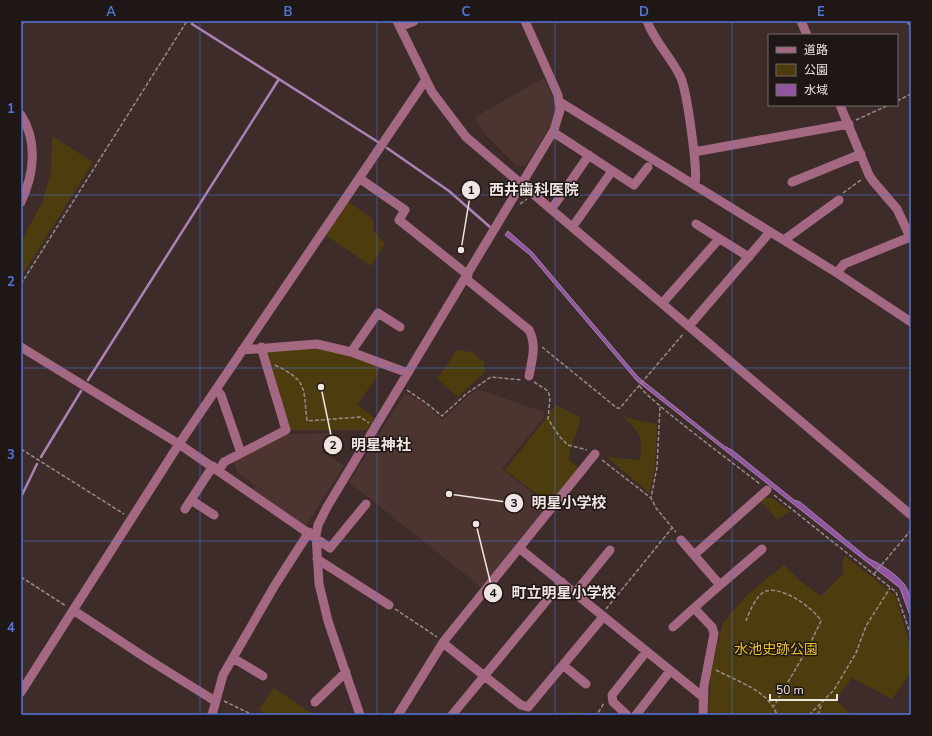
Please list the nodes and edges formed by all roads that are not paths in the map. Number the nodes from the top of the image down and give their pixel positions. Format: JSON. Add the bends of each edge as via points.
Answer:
{"nodes":[{"id":1,"x":414,"y":21,"type":"edge"},
{"id":2,"x":526,"y":21,"type":"edge"},
{"id":3,"x":648,"y":21,"type":"edge"},
{"id":4,"x":801,"y":21,"type":"edge"},
{"id":5,"x":399,"y":24,"type":"edge"},
{"id":6,"x":807,"y":34,"type":"edge"},
{"id":7,"x":426,"y":80,"type":"junction"},
{"id":8,"x":560,"y":102,"type":"junction"},
{"id":9,"x":840,"y":106,"type":"edge"},
{"id":10,"x":21,"y":114,"type":"edge"},
{"id":11,"x":849,"y":124,"type":"junction"},
{"id":12,"x":553,"y":132,"type":"junction"},
{"id":13,"x":694,"y":152,"type":"junction"},
{"id":14,"x":861,"y":154,"type":"junction"},
{"id":15,"x":589,"y":155,"type":"junction"},
{"id":16,"x":648,"y":167,"type":"dead end"},
{"id":17,"x":612,"y":171,"type":"junction"},
{"id":18,"x":359,"y":178,"type":"junction"},
{"id":19,"x":792,"y":182,"type":"dead end"},
{"id":20,"x":522,"y":184,"type":"junction"},
{"id":21,"x":695,"y":185,"type":"junction"},
{"id":22,"x":839,"y":200,"type":"road end"},
{"id":23,"x":21,"y":202,"type":"edge"},
{"id":24,"x":555,"y":204,"type":"dead end"},
{"id":25,"x":576,"y":222,"type":"dead end"},
{"id":26,"x":696,"y":224,"type":"dead end"},
{"id":27,"x":770,"y":232,"type":"junction"},
{"id":28,"x":911,"y":238,"type":"edge"},
{"id":29,"x":719,"y":239,"type":"junction"},
{"id":30,"x":784,"y":240,"type":"junction"},
{"id":31,"x":749,"y":257,"type":"junction"},
{"id":32,"x":837,"y":273,"type":"junction"},
{"id":33,"x":466,"y":277,"type":"junction"},
{"id":34,"x":667,"y":298,"type":"dead end"},
{"id":35,"x":911,"y":322,"type":"edge"},
{"id":36,"x":689,"y":326,"type":"junction"},
{"id":37,"x":400,"y":327,"type":"dead end"},
{"id":38,"x":21,"y":347,"type":"edge"},
{"id":39,"x":261,"y":347,"type":"junction"},
{"id":40,"x":242,"y":350,"type":"junction"},
{"id":41,"x":351,"y":352,"type":"junction"},
{"id":42,"x":408,"y":373,"type":"junction"},
{"id":43,"x":529,"y":376,"type":"road end"},
{"id":44,"x":216,"y":389,"type":"junction"},
{"id":45,"x":178,"y":444,"type":"junction"},
{"id":46,"x":241,"y":453,"type":"junction"},
{"id":47,"x":595,"y":454,"type":"road end"},
{"id":48,"x":216,"y":468,"type":"junction"},
{"id":49,"x":767,"y":490,"type":"road end"},
{"id":50,"x":191,"y":500,"type":"junction"},
{"id":51,"x":366,"y":504,"type":"dead end"},
{"id":52,"x":185,"y":509,"type":"dead end"},
{"id":53,"x":214,"y":515,"type":"dead end"},
{"id":54,"x":911,"y":515,"type":"edge"},
{"id":55,"x":312,"y":535,"type":"junction"},
{"id":56,"x":682,"y":540,"type":"road end"},
{"id":57,"x":519,"y":548,"type":"junction"},
{"id":58,"x":610,"y":550,"type":"dead end"},
{"id":59,"x":762,"y":550,"type":"dead end"},
{"id":60,"x":694,"y":555,"type":"junction"},
{"id":61,"x":317,"y":559,"type":"junction"},
{"id":62,"x":562,"y":582,"type":"junction"},
{"id":63,"x":720,"y":585,"type":"junction"},
{"id":64,"x":575,"y":593,"type":"junction"},
{"id":65,"x":389,"y":605,"type":"road end"},
{"id":66,"x":694,"y":608,"type":"junction"},
{"id":67,"x":73,"y":610,"type":"junction"},
{"id":68,"x":602,"y":616,"type":"junction"},
{"id":69,"x":673,"y":627,"type":"dead end"},
{"id":70,"x":443,"y":642,"type":"junction"},
{"id":71,"x":646,"y":652,"type":"junction"},
{"id":72,"x":233,"y":658,"type":"junction"},
{"id":73,"x":563,"y":665,"type":"junction"},
{"id":74,"x":670,"y":671,"type":"junction"},
{"id":75,"x":346,"y":672,"type":"junction"},
{"id":76,"x":263,"y":676,"type":"dead end"},
{"id":77,"x":485,"y":677,"type":"junction"},
{"id":78,"x":586,"y":684,"type":"dead end"},
{"id":79,"x":21,"y":692,"type":"edge"},
{"id":80,"x":703,"y":697,"type":"junction"},
{"id":81,"x":216,"y":699,"type":"junction"},
{"id":82,"x":315,"y":702,"type":"dead end"},
{"id":83,"x":212,"y":715,"type":"edge"},
{"id":84,"x":360,"y":715,"type":"edge"},
{"id":85,"x":398,"y":715,"type":"edge"},
{"id":86,"x":452,"y":715,"type":"edge"},
{"id":87,"x":627,"y":715,"type":"edge"},
{"id":88,"x":636,"y":715,"type":"edge"},
{"id":89,"x":703,"y":715,"type":"edge"}],
"edges":[{"from":1,"to":5,"type":"street"},
{"from":2,"to":8,"type":"street"},
{"from":3,"to":13,"type":"street","via":[[652,32],[683,81]]},
{"from":4,"to":6,"type":"street"},
{"from":5,"to":7,"type":"street"},
{"from":7,"to":18,"type":"street"},
{"from":7,"to":20,"type":"street","via":[[443,109],[466,137]]},
{"from":8,"to":12,"type":"street"},
{"from":8,"to":21,"type":"street"},
{"from":9,"to":11,"type":"street"},
{"from":10,"to":23,"type":"street","via":[[31,138],[32,161],[30,183]]},
{"from":11,"to":13,"type":"street"},
{"from":11,"to":14,"type":"street"},
{"from":12,"to":15,"type":"street"},
{"from":12,"to":20,"type":"street"},
{"from":13,"to":21,"type":"street","via":[[697,178]]},
{"from":14,"to":19,"type":"street"},
{"from":14,"to":28,"type":"street","via":[[873,181],[897,209]]},
{"from":15,"to":17,"type":"street"},
{"from":15,"to":24,"type":"street"},
{"from":16,"to":17,"type":"street","via":[[634,185]]},
{"from":17,"to":25,"type":"street"},
{"from":18,"to":33,"type":"street","via":[[405,210],[399,220]]},
{"from":18,"to":40,"type":"street"},
{"from":20,"to":33,"type":"street"},
{"from":20,"to":36,"type":"street"},
{"from":21,"to":27,"type":"street"},
{"from":22,"to":30,"type":"street"},
{"from":26,"to":29,"type":"street"},
{"from":27,"to":30,"type":"street"},
{"from":27,"to":31,"type":"street"},
{"from":28,"to":32,"type":"street","via":[[844,264]]},
{"from":29,"to":31,"type":"street"},
{"from":29,"to":34,"type":"street"},
{"from":30,"to":32,"type":"street"},
{"from":31,"to":36,"type":"street"},
{"from":32,"to":35,"type":"street"},
{"from":33,"to":42,"type":"street"},
{"from":33,"to":43,"type":"street","via":[[529,330],[534,340]]},
{"from":36,"to":54,"type":"street"},
{"from":37,"to":41,"type":"street","via":[[378,313]]},
{"from":38,"to":45,"type":"street"},
{"from":39,"to":40,"type":"street"},
{"from":39,"to":41,"type":"street","via":[[316,344]]},
{"from":39,"to":46,"type":"street","via":[[286,430]]},
{"from":40,"to":44,"type":"street"},
{"from":41,"to":42,"type":"street"},
{"from":42,"to":55,"type":"street"},
{"from":44,"to":45,"type":"street"},
{"from":44,"to":46,"type":"street","via":[[221,394]]},
{"from":45,"to":48,"type":"street"},
{"from":45,"to":67,"type":"street"},
{"from":46,"to":48,"type":"street"},
{"from":47,"to":57,"type":"street"},
{"from":48,"to":50,"type":"street"},
{"from":48,"to":55,"type":"street"},
{"from":49,"to":60,"type":"street"},
{"from":50,"to":52,"type":"street"},
{"from":50,"to":53,"type":"street"},
{"from":51,"to":55,"type":"street","via":[[330,548]]},
{"from":55,"to":61,"type":"street"},
{"from":55,"to":72,"type":"street","via":[[275,585]]},
{"from":56,"to":60,"type":"street"},
{"from":57,"to":62,"type":"street"},
{"from":57,"to":70,"type":"street"},
{"from":58,"to":64,"type":"street"},
{"from":59,"to":63,"type":"street"},
{"from":60,"to":63,"type":"street"},
{"from":61,"to":65,"type":"street"},
{"from":61,"to":75,"type":"street","via":[[323,603]]},
{"from":62,"to":64,"type":"street"},
{"from":62,"to":77,"type":"street"},
{"from":63,"to":66,"type":"street"},
{"from":64,"to":68,"type":"street"},
{"from":66,"to":69,"type":"street"},
{"from":66,"to":80,"type":"street","via":[[714,630]]},
{"from":67,"to":79,"type":"street"},
{"from":67,"to":81,"type":"street","via":[[146,658]]},
{"from":68,"to":71,"type":"street"},
{"from":68,"to":73,"type":"street"},
{"from":70,"to":77,"type":"street"},
{"from":70,"to":85,"type":"street"},
{"from":71,"to":74,"type":"street"},
{"from":71,"to":87,"type":"street","via":[[612,695],[611,699]]},
{"from":72,"to":76,"type":"street"},
{"from":72,"to":81,"type":"street","via":[[223,675]]},
{"from":73,"to":77,"type":"street","via":[[528,707],[521,705]]},
{"from":73,"to":78,"type":"street"},
{"from":74,"to":80,"type":"street"},
{"from":74,"to":88,"type":"street"},
{"from":75,"to":82,"type":"street"},
{"from":75,"to":84,"type":"street"},
{"from":77,"to":86,"type":"street","via":[[480,679]]},
{"from":80,"to":89,"type":"street"},
{"from":81,"to":83,"type":"street"}]}
